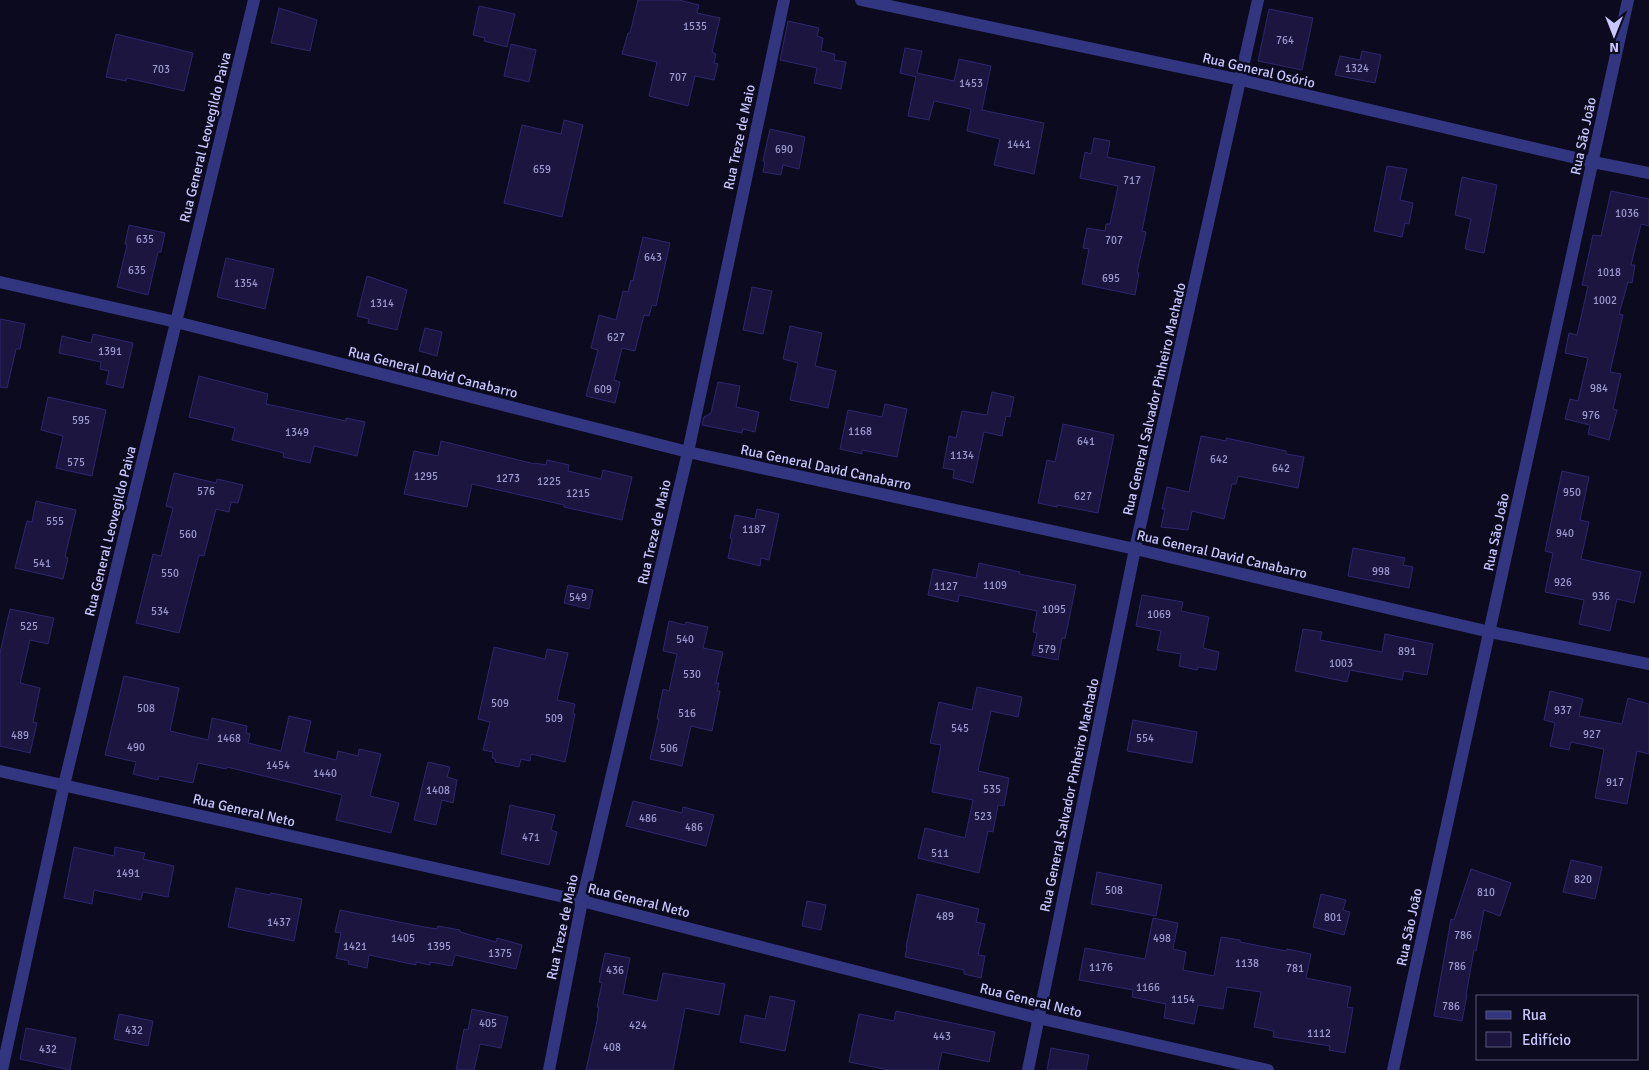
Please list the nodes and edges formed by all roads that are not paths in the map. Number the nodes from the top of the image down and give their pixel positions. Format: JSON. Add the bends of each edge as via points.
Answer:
{"nodes":[{"id":1,"x":254,"y":0,"type":"edge"},
{"id":2,"x":784,"y":0,"type":"edge"},
{"id":3,"x":862,"y":0,"type":"edge"},
{"id":4,"x":1258,"y":0,"type":"edge"},
{"id":5,"x":1628,"y":0,"type":"edge"},
{"id":6,"x":1240,"y":80,"type":"junction"},
{"id":7,"x":1593,"y":162,"type":"junction"},
{"id":8,"x":1649,"y":173,"type":"edge"},
{"id":9,"x":0,"y":282,"type":"edge"},
{"id":10,"x":176,"y":322,"type":"junction"},
{"id":11,"x":688,"y":452,"type":"junction"},
{"id":12,"x":1135,"y":549,"type":"junction"},
{"id":13,"x":1490,"y":632,"type":"junction"},
{"id":14,"x":1649,"y":664,"type":"edge"},
{"id":15,"x":0,"y":771,"type":"edge"},
{"id":16,"x":64,"y":785,"type":"junction"},
{"id":17,"x":582,"y":901,"type":"junction"},
{"id":18,"x":1038,"y":1018,"type":"junction"},
{"id":19,"x":3,"y":1054,"type":"edge"},
{"id":20,"x":2,"y":1070,"type":"edge"},
{"id":21,"x":549,"y":1070,"type":"edge"},
{"id":22,"x":1028,"y":1070,"type":"edge"},
{"id":23,"x":1268,"y":1070,"type":"edge"},
{"id":24,"x":1393,"y":1070,"type":"edge"}],
"edges":[{"from":1,"to":10,"type":"street","name":"Rua General Leovegildo Paiva"},
{"from":2,"to":11,"type":"street","name":"Rua Treze de Maio"},
{"from":3,"to":6,"type":"street","name":"Rua General Osório"},
{"from":4,"to":6,"type":"street","name":"Rua General Salvador Pinheiro Machado"},
{"from":5,"to":7,"type":"street","name":"Rua São João"},
{"from":6,"to":7,"type":"street","name":"Rua General Osório"},
{"from":6,"to":12,"type":"street","name":"Rua General Salvador Pinheiro Machado"},
{"from":7,"to":8,"type":"street","name":"Rua General Osório"},
{"from":7,"to":13,"type":"street","name":"Rua São João"},
{"from":9,"to":10,"type":"street","name":"Rua General David Canabarro"},
{"from":10,"to":11,"type":"street","name":"Rua General David Canabarro"},
{"from":10,"to":16,"type":"street","name":"Rua General Leovegildo Paiva"},
{"from":11,"to":12,"type":"street","name":"Rua General David Canabarro"},
{"from":11,"to":17,"type":"street","name":"Rua Treze de Maio"},
{"from":12,"to":13,"type":"street","name":"Rua General David Canabarro"},
{"from":12,"to":18,"type":"street","name":"Rua General Salvador Pinheiro Machado"},
{"from":13,"to":14,"type":"street","name":"Rua General David Canabarro"},
{"from":13,"to":24,"type":"street","name":"Rua São João"},
{"from":15,"to":16,"type":"street","name":"Rua General Neto"},
{"from":16,"to":17,"type":"street","name":"Rua General Neto"},
{"from":16,"to":19,"type":"street","name":"Rua General Leovegildo Paiva"},
{"from":17,"to":18,"type":"street","name":"Rua General Neto"},
{"from":17,"to":21,"type":"street","name":"Rua Treze de Maio"},
{"from":18,"to":22,"type":"street","name":"Rua General Salvador Pinheiro Machado"},
{"from":18,"to":23,"type":"street","name":"Rua General Neto"},
{"from":19,"to":20,"type":"street","name":"Rua General Leovegildo Paiva"}]}
